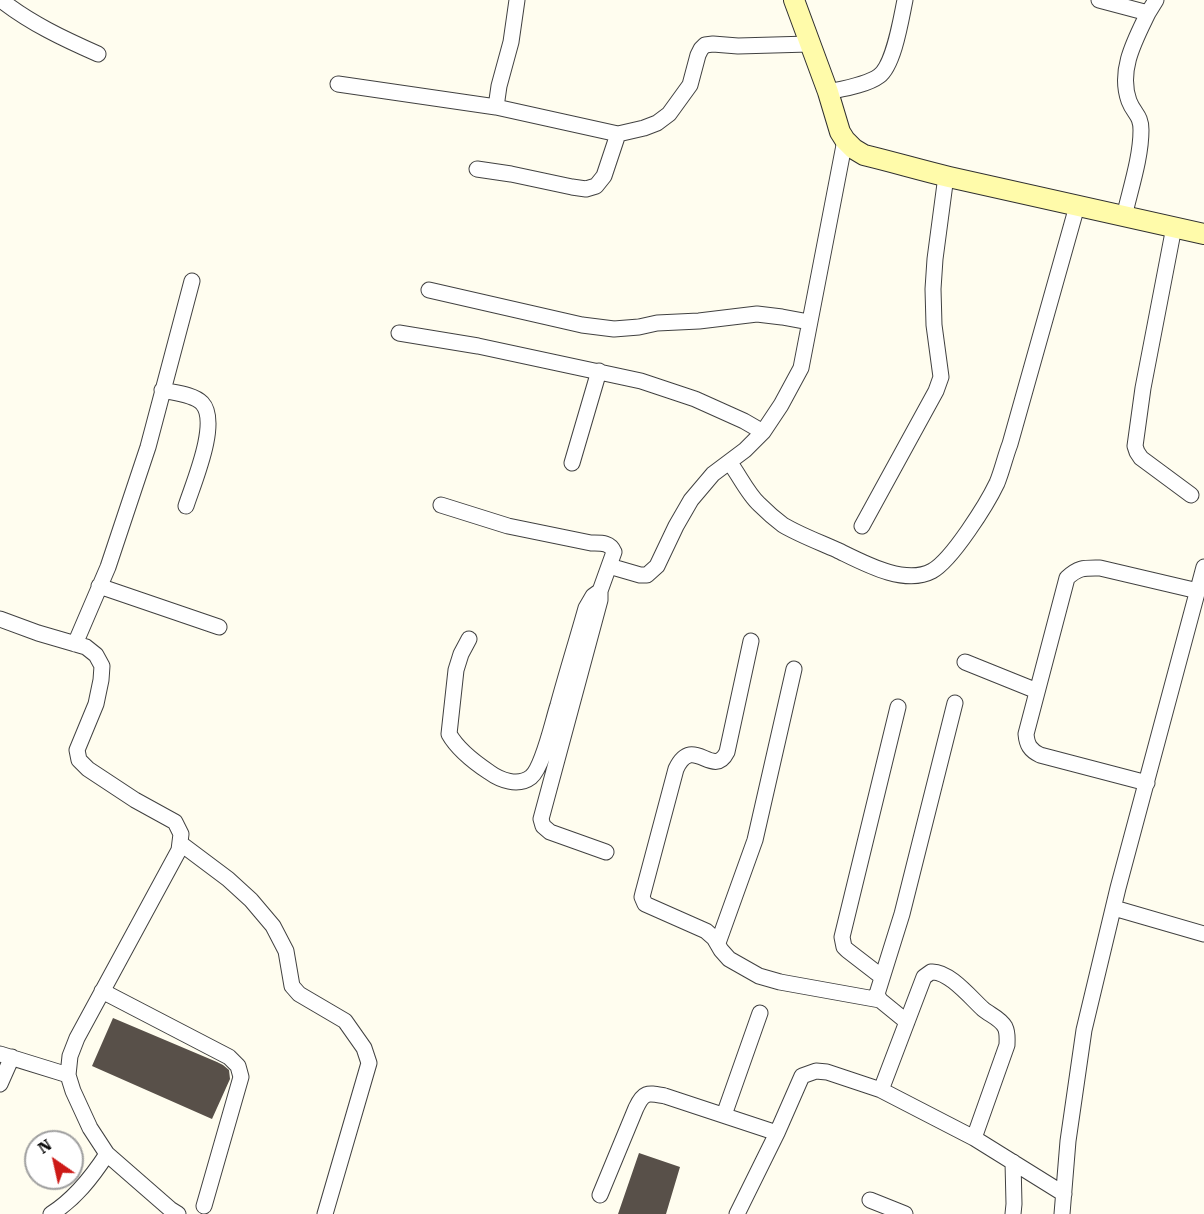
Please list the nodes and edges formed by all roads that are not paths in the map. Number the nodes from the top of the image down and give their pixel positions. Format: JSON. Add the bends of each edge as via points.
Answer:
{"nodes":[{"id":1,"x":1,"y":0,"type":"edge"},
{"id":2,"x":517,"y":0,"type":"edge"},
{"id":3,"x":794,"y":0,"type":"edge"},
{"id":4,"x":904,"y":0,"type":"edge"},
{"id":5,"x":1099,"y":0,"type":"edge"},
{"id":6,"x":1152,"y":6,"type":"edge"},
{"id":7,"x":809,"y":44,"type":"junction"},
{"id":8,"x":98,"y":54,"type":"dead end"},
{"id":9,"x":338,"y":84,"type":"dead end"},
{"id":10,"x":828,"y":92,"type":"junction"},
{"id":11,"x":496,"y":107,"type":"junction"},
{"id":12,"x":618,"y":134,"type":"junction"},
{"id":13,"x":845,"y":140,"type":"junction"},
{"id":14,"x":477,"y":169,"type":"dead end"},
{"id":15,"x":946,"y":176,"type":"junction"},
{"id":16,"x":1077,"y":206,"type":"junction"},
{"id":17,"x":1124,"y":217,"type":"junction"},
{"id":18,"x":1174,"y":227,"type":"junction"},
{"id":19,"x":1204,"y":234,"type":"edge"},
{"id":20,"x":192,"y":281,"type":"dead end"},
{"id":21,"x":429,"y":290,"type":"dead end"},
{"id":22,"x":809,"y":322,"type":"junction"},
{"id":23,"x":399,"y":333,"type":"dead end"},
{"id":24,"x":599,"y":372,"type":"junction"},
{"id":25,"x":162,"y":390,"type":"junction"},
{"id":26,"x":763,"y":432,"type":"junction"},
{"id":27,"x":572,"y":463,"type":"dead end"},
{"id":28,"x":730,"y":463,"type":"junction"},
{"id":29,"x":1191,"y":495,"type":"dead end"},
{"id":30,"x":441,"y":505,"type":"dead end"},
{"id":31,"x":186,"y":506,"type":"dead end"},
{"id":32,"x":862,"y":526,"type":"dead end"},
{"id":33,"x":609,"y":566,"type":"junction"},
{"id":34,"x":1204,"y":567,"type":"edge"},
{"id":35,"x":99,"y":586,"type":"junction"},
{"id":36,"x":600,"y":591,"type":"junction"},
{"id":37,"x":1198,"y":591,"type":"junction"},
{"id":38,"x":0,"y":619,"type":"edge"},
{"id":39,"x":219,"y":627,"type":"dead end"},
{"id":40,"x":469,"y":639,"type":"dead end"},
{"id":41,"x":751,"y":640,"type":"dead end"},
{"id":42,"x":75,"y":644,"type":"junction"},
{"id":43,"x":965,"y":663,"type":"dead end"},
{"id":44,"x":794,"y":669,"type":"dead end"},
{"id":45,"x":1037,"y":691,"type":"junction"},
{"id":46,"x":955,"y":702,"type":"dead end"},
{"id":47,"x":898,"y":707,"type":"dead end"},
{"id":48,"x":1147,"y":783,"type":"junction"},
{"id":49,"x":180,"y":843,"type":"junction"},
{"id":50,"x":606,"y":852,"type":"dead end"},
{"id":51,"x":1114,"y":908,"type":"junction"},
{"id":52,"x":1204,"y":934,"type":"edge"},
{"id":53,"x":718,"y":943,"type":"junction"},
{"id":54,"x":882,"y":977,"type":"junction"},
{"id":55,"x":102,"y":991,"type":"junction"},
{"id":56,"x":880,"y":999,"type":"junction"},
{"id":57,"x":760,"y":1013,"type":"dead end"},
{"id":58,"x":907,"y":1022,"type":"junction"},
{"id":59,"x":6,"y":1055,"type":"edge"},
{"id":60,"x":68,"y":1075,"type":"junction"},
{"id":61,"x":0,"y":1084,"type":"edge"},
{"id":62,"x":881,"y":1090,"type":"junction"},
{"id":63,"x":724,"y":1115,"type":"junction"},
{"id":64,"x":777,"y":1133,"type":"junction"},
{"id":65,"x":974,"y":1138,"type":"junction"},
{"id":66,"x":107,"y":1154,"type":"junction"},
{"id":67,"x":1013,"y":1162,"type":"junction"},
{"id":68,"x":1064,"y":1194,"type":"junction"},
{"id":69,"x":600,"y":1195,"type":"dead end"},
{"id":70,"x":870,"y":1200,"type":"dead end"},
{"id":71,"x":204,"y":1206,"type":"dead end"},
{"id":72,"x":168,"y":1211,"type":"edge"},
{"id":73,"x":51,"y":1214,"type":"edge"},
{"id":74,"x":325,"y":1214,"type":"edge"},
{"id":75,"x":738,"y":1214,"type":"edge"},
{"id":76,"x":905,"y":1214,"type":"edge"},
{"id":77,"x":1013,"y":1214,"type":"edge"},
{"id":78,"x":1062,"y":1214,"type":"edge"}],
"edges":[{"from":1,"to":8,"type":"street","via":[[58,36]]},
{"from":2,"to":11,"type":"street"},
{"from":3,"to":7,"type":"street"},
{"from":4,"to":10,"type":"street","via":[[887,67],[869,81]]},
{"from":5,"to":6,"type":"street"},
{"from":6,"to":17,"type":"street","via":[[1126,65],[1129,101],[1140,118],[1141,131]]},
{"from":7,"to":10,"type":"street"},
{"from":7,"to":12,"type":"street","via":[[705,45],[698,55],[690,85],[669,114],[657,123]]},
{"from":9,"to":11,"type":"street"},
{"from":10,"to":13,"type":"street"},
{"from":11,"to":12,"type":"street"},
{"from":12,"to":14,"type":"street","via":[[604,176],[596,186],[586,189]]},
{"from":13,"to":15,"type":"street","via":[[864,155]]},
{"from":13,"to":22,"type":"street"},
{"from":15,"to":16,"type":"street"},
{"from":15,"to":32,"type":"street","via":[[933,289],[941,377]]},
{"from":16,"to":17,"type":"street"},
{"from":16,"to":28,"type":"street","via":[[998,480],[940,566],[931,572],[904,575],[877,569],[807,537],[782,524],[757,502]]},
{"from":17,"to":18,"type":"street"},
{"from":18,"to":19,"type":"street"},
{"from":18,"to":29,"type":"street","via":[[1135,446],[1141,458]]},
{"from":20,"to":25,"type":"street"},
{"from":21,"to":22,"type":"street","via":[[614,329],[757,314]]},
{"from":22,"to":26,"type":"street","via":[[801,368]]},
{"from":23,"to":24,"type":"street","via":[[478,345]]},
{"from":24,"to":26,"type":"street","via":[[696,399]]},
{"from":24,"to":27,"type":"street"},
{"from":25,"to":31,"type":"street","via":[[195,398],[207,411],[208,436]]},
{"from":25,"to":35,"type":"street","via":[[148,447]]},
{"from":26,"to":28,"type":"street"},
{"from":28,"to":33,"type":"street","via":[[713,474],[691,500],[657,566],[647,575]]},
{"from":30,"to":33,"type":"street","via":[[508,526],[610,545],[614,552]]},
{"from":33,"to":36,"type":"street"},
{"from":34,"to":37,"type":"street"},
{"from":35,"to":39,"type":"street"},
{"from":35,"to":42,"type":"street"},
{"from":36,"to":40,"type":"street","via":[[586,608],[538,767],[531,777],[520,782],[494,775],[449,734],[456,670]]},
{"from":36,"to":50,"type":"street","via":[[541,819],[550,832]]},
{"from":37,"to":45,"type":"street","via":[[1100,568],[1074,571],[1067,578]]},
{"from":37,"to":48,"type":"street"},
{"from":38,"to":42,"type":"street"},
{"from":41,"to":53,"type":"street","via":[[727,752],[719,762],[693,754],[680,760],[642,897],[645,904],[706,931]]},
{"from":42,"to":49,"type":"street","via":[[96,655],[102,666],[96,704],[77,750],[79,760],[135,800],[175,822],[181,834]]},
{"from":43,"to":45,"type":"street"},
{"from":44,"to":53,"type":"street","via":[[755,840]]},
{"from":45,"to":48,"type":"street","via":[[1026,734],[1032,751]]},
{"from":46,"to":54,"type":"street","via":[[902,914]]},
{"from":47,"to":54,"type":"street","via":[[842,937],[844,947]]},
{"from":48,"to":51,"type":"street"},
{"from":49,"to":55,"type":"street"},
{"from":49,"to":74,"type":"street","via":[[251,900],[273,926],[286,951],[292,986],[345,1022],[364,1048],[369,1063]]},
{"from":51,"to":52,"type":"street"},
{"from":51,"to":68,"type":"street","via":[[1084,1030]]},
{"from":53,"to":56,"type":"street","via":[[729,959],[759,976]]},
{"from":54,"to":56,"type":"street","via":[[877,994]]},
{"from":55,"to":60,"type":"street","via":[[77,1038]]},
{"from":55,"to":71,"type":"street","via":[[229,1057],[238,1066],[241,1077]]},
{"from":56,"to":58,"type":"street"},
{"from":57,"to":63,"type":"street"},
{"from":58,"to":62,"type":"street"},
{"from":58,"to":65,"type":"street","via":[[924,977],[935,971],[970,995],[1005,1027],[1007,1045]]},
{"from":59,"to":60,"type":"street"},
{"from":59,"to":61,"type":"street"},
{"from":60,"to":66,"type":"street","via":[[90,1128]]},
{"from":62,"to":64,"type":"street","via":[[827,1072],[809,1072],[802,1076]]},
{"from":62,"to":65,"type":"street"},
{"from":63,"to":64,"type":"street"},
{"from":63,"to":69,"type":"street","via":[[665,1096],[643,1095]]},
{"from":64,"to":75,"type":"street"},
{"from":65,"to":67,"type":"street"},
{"from":66,"to":72,"type":"street"},
{"from":66,"to":73,"type":"street","via":[[95,1173],[64,1206]]},
{"from":67,"to":68,"type":"street"},
{"from":67,"to":77,"type":"street"},
{"from":68,"to":78,"type":"street"},
{"from":70,"to":76,"type":"street"}]}
